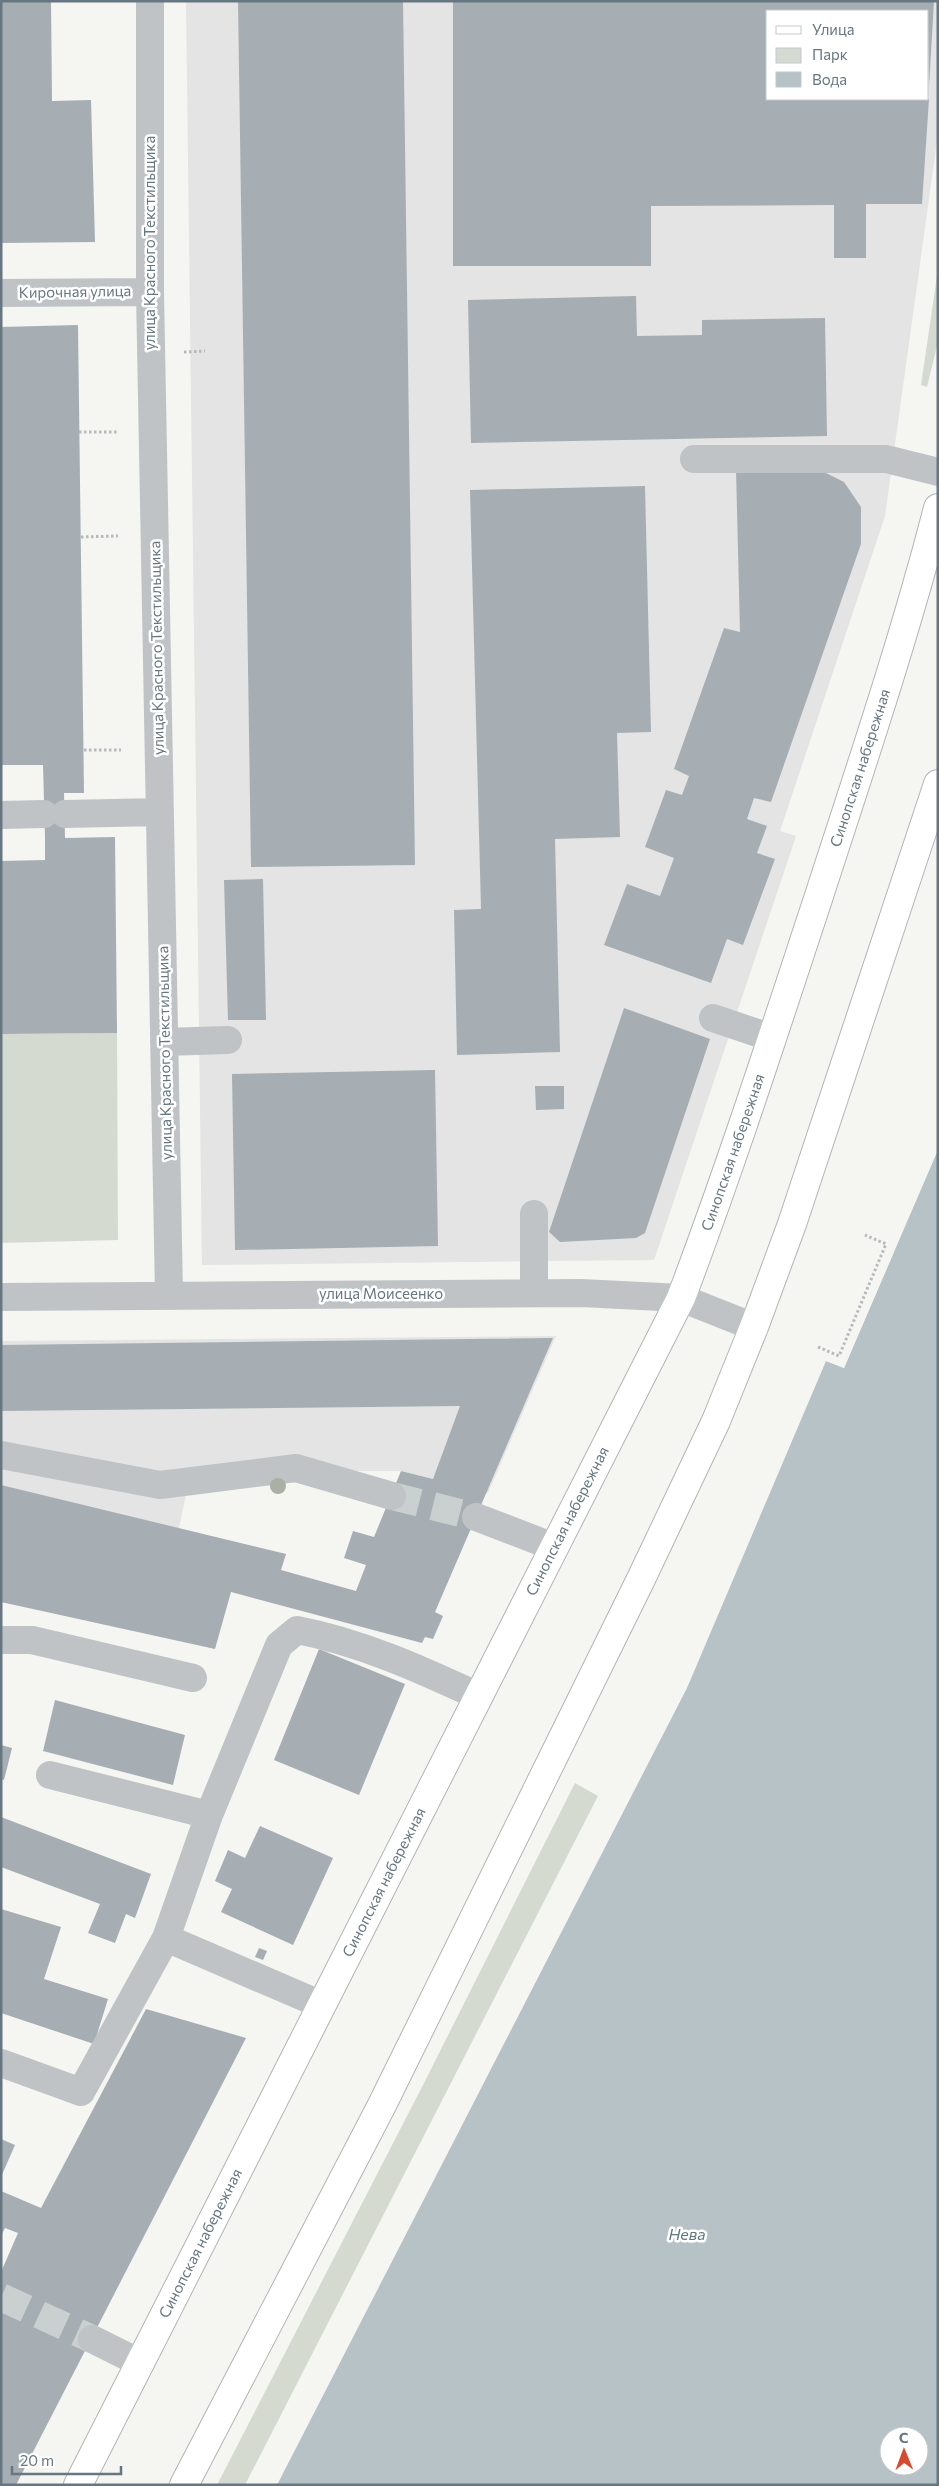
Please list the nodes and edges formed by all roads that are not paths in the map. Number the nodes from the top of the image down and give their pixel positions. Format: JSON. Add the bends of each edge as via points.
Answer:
{"nodes":[{"id":1,"x":150,"y":1,"type":"edge"},
{"id":2,"x":150,"y":292,"type":"junction"},
{"id":3,"x":1,"y":293,"type":"edge"},
{"id":4,"x":694,"y":459,"type":"dead end"},
{"id":5,"x":938,"y":472,"type":"edge"},
{"id":6,"x":938,"y":508,"type":"edge"},
{"id":7,"x":938,"y":784,"type":"edge"},
{"id":8,"x":160,"y":812,"type":"junction"},
{"id":9,"x":1,"y":815,"type":"edge"},
{"id":10,"x":713,"y":1018,"type":"dead end"},
{"id":11,"x":772,"y":1038,"type":"junction"},
{"id":12,"x":228,"y":1040,"type":"dead end"},
{"id":13,"x":164,"y":1042,"type":"junction"},
{"id":14,"x":534,"y":1214,"type":"dead end"},
{"id":15,"x":534,"y":1293,"type":"junction"},
{"id":16,"x":169,"y":1295,"type":"junction"},
{"id":17,"x":1,"y":1297,"type":"edge"},
{"id":18,"x":681,"y":1298,"type":"junction"},
{"id":19,"x":754,"y":1327,"type":"junction"},
{"id":20,"x":1,"y":1455,"type":"edge"},
{"id":21,"x":392,"y":1496,"type":"tunnel mouth"},
{"id":22,"x":476,"y":1517,"type":"tunnel mouth"},
{"id":23,"x":554,"y":1547,"type":"junction"},
{"id":24,"x":1,"y":1640,"type":"edge"},
{"id":25,"x":193,"y":1678,"type":"dead end"},
{"id":26,"x":478,"y":1696,"type":"junction"},
{"id":27,"x":50,"y":1775,"type":"dead end"},
{"id":28,"x":209,"y":1815,"type":"junction"},
{"id":29,"x":166,"y":1938,"type":"junction"},
{"id":30,"x":322,"y":2005,"type":"junction"},
{"id":31,"x":1,"y":2063,"type":"edge"},
{"id":32,"x":92,"y":2339,"type":"tunnel mouth"},
{"id":33,"x":140,"y":2363,"type":"junction"},
{"id":34,"x":78,"y":2485,"type":"edge"},
{"id":35,"x":184,"y":2485,"type":"edge"}],
"edges":[{"from":1,"to":2,"type":"street","name":"улица Красного Текстильщика"},
{"from":2,"to":3,"type":"street","name":"Кирочная улица"},
{"from":2,"to":8,"type":"street","name":"улица Красного Текстильщика"},
{"from":4,"to":5,"type":"street","via":[[886,459]]},
{"from":6,"to":11,"type":"main road","name":"Синопская набережная","via":[[874,726]]},
{"from":7,"to":19,"type":"main road","via":[[792,1224]]},
{"from":8,"to":9,"type":"street"},
{"from":8,"to":13,"type":"street","name":"улица Красного Текстильщика"},
{"from":10,"to":11,"type":"street"},
{"from":11,"to":18,"type":"main road","name":"Синопская набережная"},
{"from":12,"to":13,"type":"street"},
{"from":13,"to":16,"type":"street","name":"улица Красного Текстильщика"},
{"from":14,"to":15,"type":"street"},
{"from":15,"to":16,"type":"street","name":"улица Моисеенко"},
{"from":15,"to":18,"type":"street","name":"улица Моисеенко"},
{"from":16,"to":17,"type":"street","name":"улица Моисеенко"},
{"from":18,"to":19,"type":"street","name":"улица Моисеенко"},
{"from":18,"to":23,"type":"main road","name":"Синопская набережная"},
{"from":19,"to":35,"type":"main road","via":[[712,1430],[517,1834],[382,2105]]},
{"from":20,"to":21,"type":"street","via":[[160,1484],[296,1468]]},
{"from":22,"to":23,"type":"street"},
{"from":23,"to":26,"type":"main road","name":"Синопская набережная"},
{"from":24,"to":25,"type":"street","via":[[32,1640]]},
{"from":26,"to":28,"type":"street","via":[[412,1665],[297,1630],[279,1645]]},
{"from":26,"to":30,"type":"main road","name":"Синопская набережная"},
{"from":27,"to":28,"type":"street"},
{"from":28,"to":29,"type":"street"},
{"from":29,"to":30,"type":"street"},
{"from":29,"to":31,"type":"street","via":[[81,2092]]},
{"from":30,"to":33,"type":"main road","name":"Синопская набережная"},
{"from":32,"to":33,"type":"street"},
{"from":33,"to":34,"type":"main road","name":"Синопская набережная"}]}
